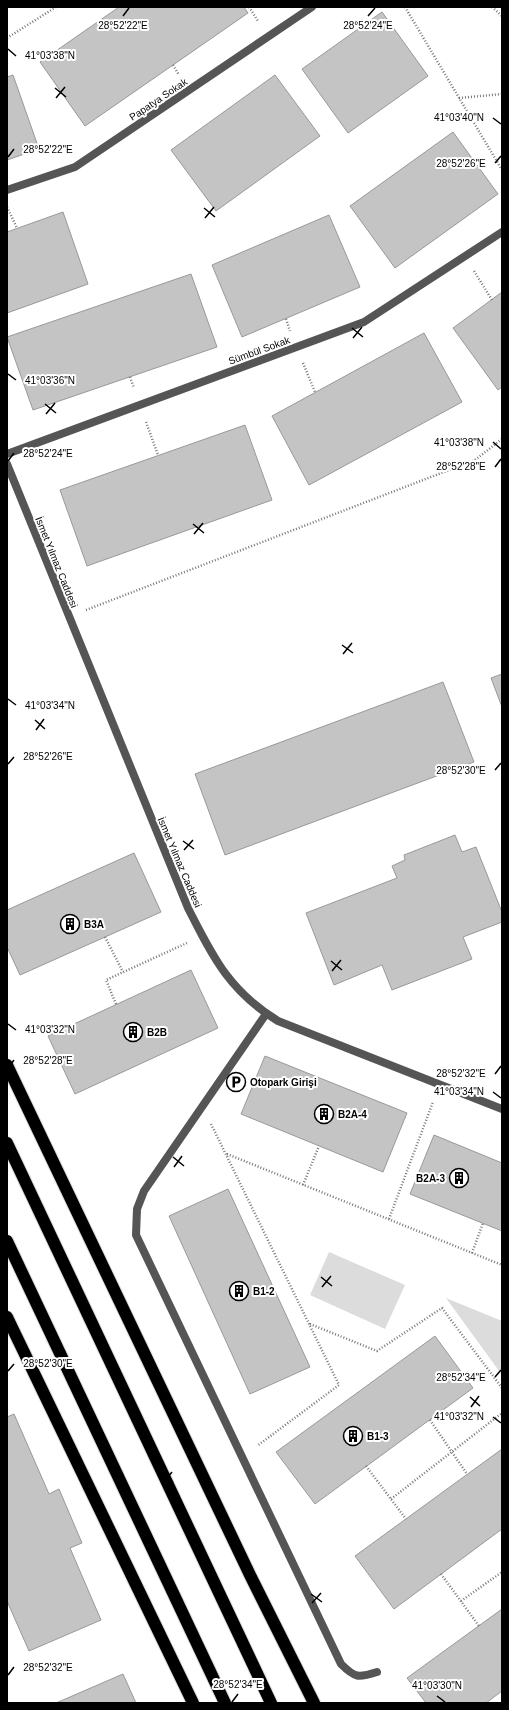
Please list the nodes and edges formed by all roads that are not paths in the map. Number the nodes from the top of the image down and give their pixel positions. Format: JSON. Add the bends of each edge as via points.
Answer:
{"nodes":[{"id":1,"x":312,"y":7,"type":"edge"},
{"id":2,"x":7,"y":190,"type":"edge"},
{"id":3,"x":502,"y":232,"type":"edge"},
{"id":4,"x":7,"y":454,"type":"edge"},
{"id":5,"x":7,"y":464,"type":"edge"},
{"id":6,"x":266,"y":1014,"type":"junction"},
{"id":7,"x":7,"y":1065,"type":"edge"},
{"id":8,"x":502,"y":1109,"type":"edge"},
{"id":9,"x":7,"y":1143,"type":"edge"},
{"id":10,"x":7,"y":1241,"type":"edge"},
{"id":11,"x":7,"y":1317,"type":"edge"},
{"id":12,"x":377,"y":1672,"type":"dead end"},
{"id":13,"x":193,"y":1703,"type":"edge"},
{"id":14,"x":225,"y":1703,"type":"edge"},
{"id":15,"x":270,"y":1703,"type":"edge"},
{"id":16,"x":314,"y":1703,"type":"edge"}],
"edges":[{"from":1,"to":2,"type":"street","name":"Papatya Sokak","via":[[75,167]]},
{"from":3,"to":4,"type":"street","name":"Sümbül Sokak","via":[[364,322]]},
{"from":5,"to":6,"type":"street","name":"İsmet Yılmaz Caddesi","via":[[188,908],[211,953],[228,978],[243,995]]},
{"from":6,"to":8,"type":"street","name":"İsmet Yılmaz Caddesi","via":[[278,1021]]},
{"from":6,"to":12,"type":"street","via":[[144,1191],[137,1209],[136,1234],[341,1664],[350,1674],[361,1678]]},
{"from":7,"to":16,"type":"highway","via":[[250,1575]]},
{"from":9,"to":15,"type":"highway"},
{"from":10,"to":14,"type":"highway"},
{"from":11,"to":13,"type":"highway"}]}
